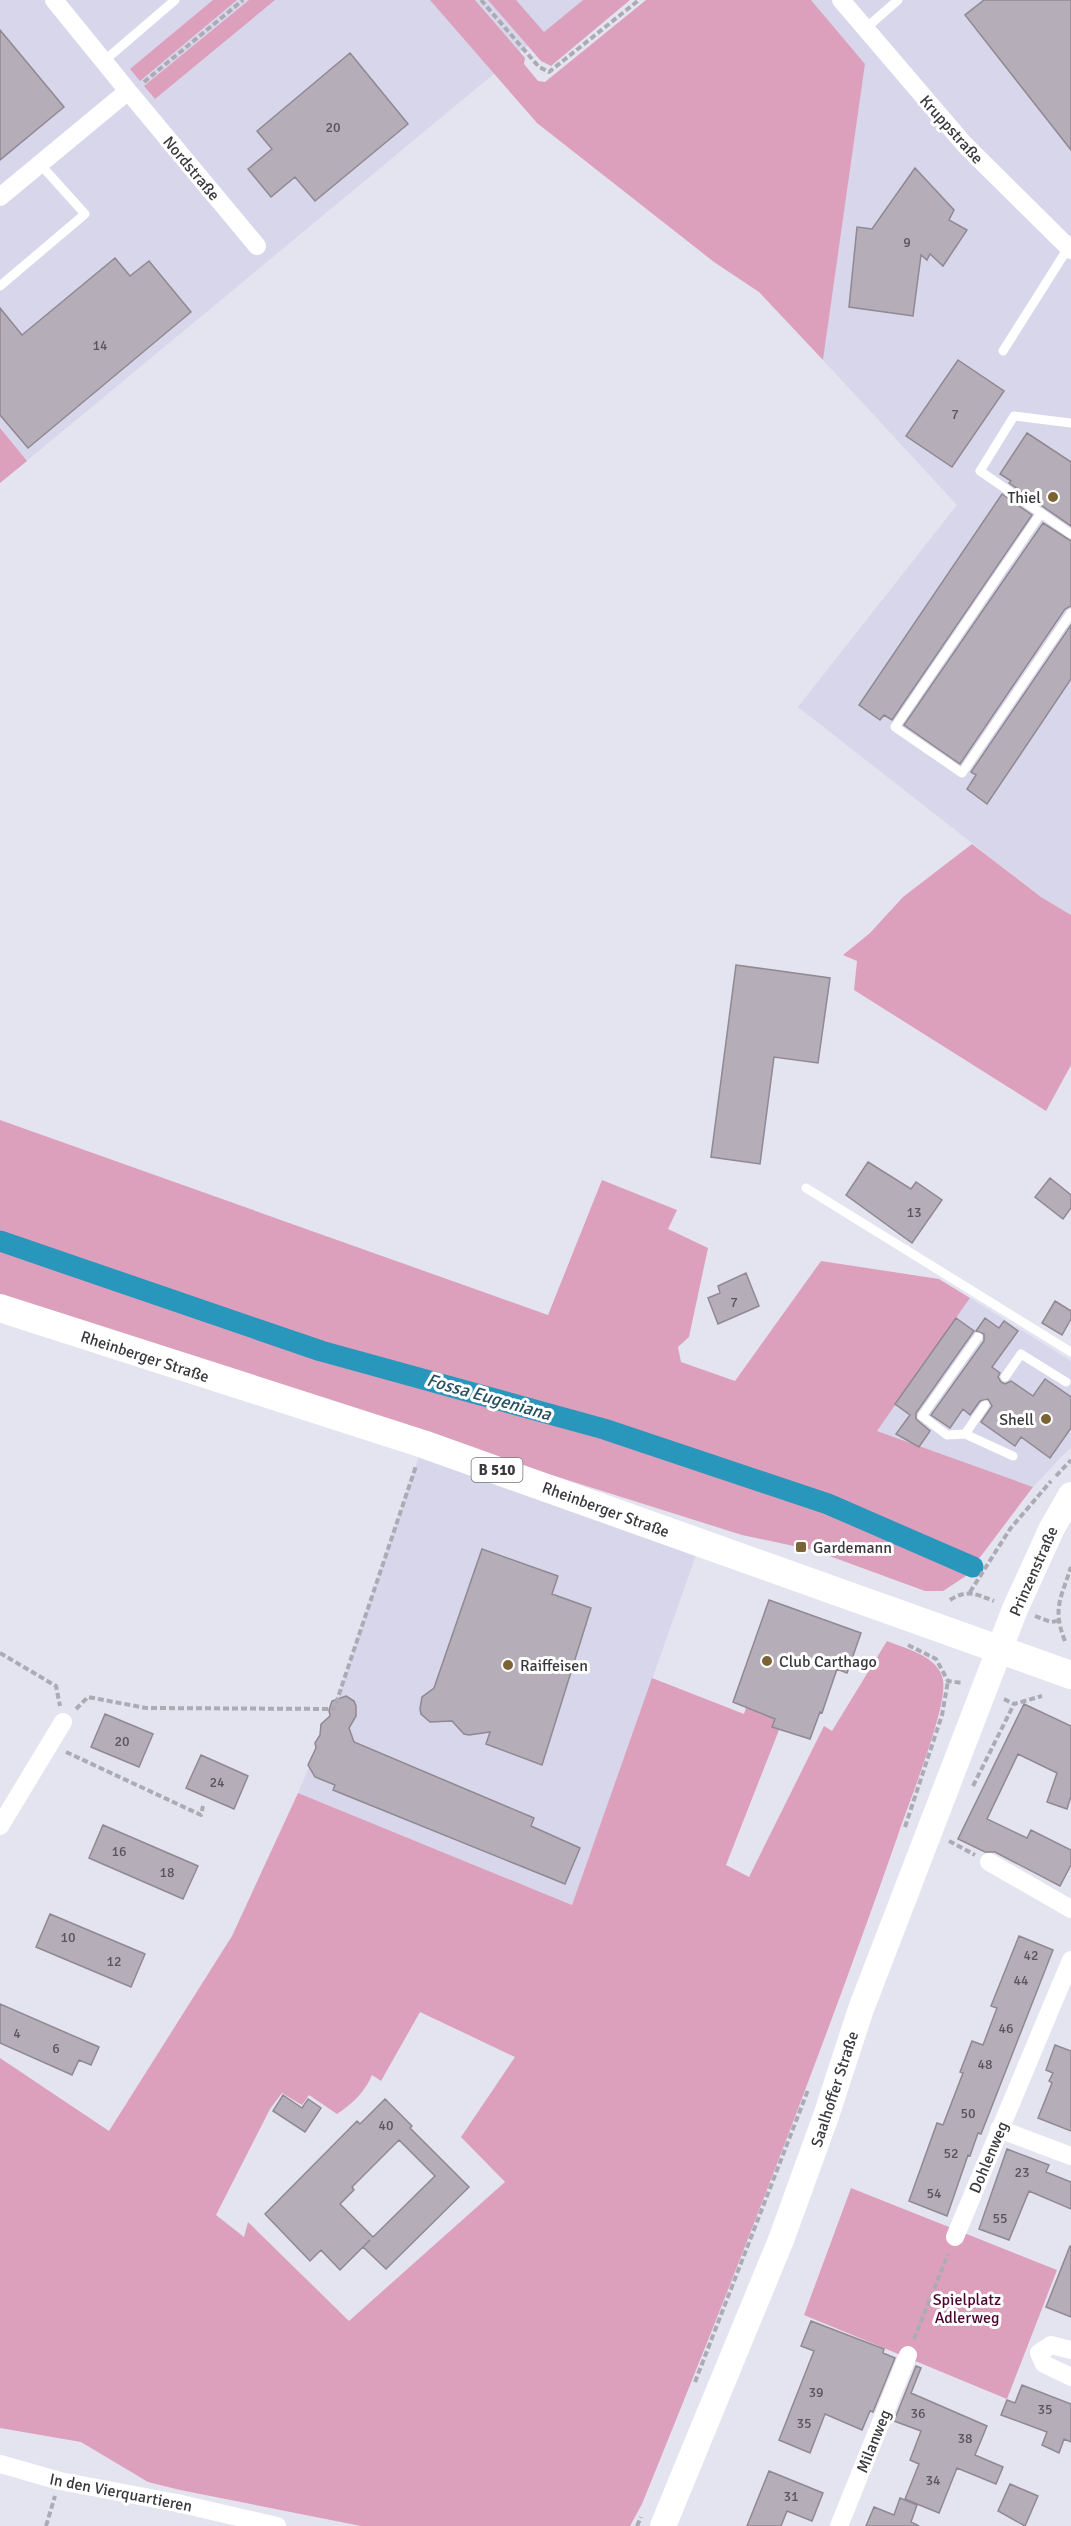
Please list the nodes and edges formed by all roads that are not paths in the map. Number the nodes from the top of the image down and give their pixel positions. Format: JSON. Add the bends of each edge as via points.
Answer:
{"nodes":[{"id":1,"x":54,"y":0,"type":"edge"},
{"id":2,"x":175,"y":0,"type":"edge"},
{"id":3,"x":841,"y":0,"type":"edge"},
{"id":4,"x":898,"y":0,"type":"edge"},
{"id":5,"x":866,"y":28,"type":"junction"},
{"id":6,"x":104,"y":61,"type":"junction"},
{"id":7,"x":129,"y":92,"type":"junction"},
{"id":8,"x":40,"y":164,"type":"junction"},
{"id":9,"x":0,"y":197,"type":"edge"},
{"id":10,"x":257,"y":246,"type":"dead end"},
{"id":11,"x":1070,"y":249,"type":"edge"},
{"id":12,"x":0,"y":286,"type":"edge"},
{"id":13,"x":1003,"y":351,"type":"dead end"},
{"id":14,"x":1071,"y":423,"type":"edge"},
{"id":15,"x":1041,"y":513,"type":"junction"},
{"id":16,"x":1071,"y":534,"type":"edge"},
{"id":17,"x":1071,"y":613,"type":"edge"},
{"id":18,"x":806,"y":1188,"type":"dead end"},
{"id":19,"x":0,"y":1308,"type":"edge"},
{"id":20,"x":978,"y":1337,"type":"dead end"},
{"id":21,"x":1071,"y":1352,"type":"edge"},
{"id":22,"x":1005,"y":1377,"type":"dead end"},
{"id":23,"x":1066,"y":1382,"type":"dead end"},
{"id":24,"x":985,"y":1405,"type":"dead end"},
{"id":25,"x":965,"y":1434,"type":"junction"},
{"id":26,"x":1013,"y":1456,"type":"dead end"},
{"id":27,"x":1071,"y":1495,"type":"edge"},
{"id":28,"x":1000,"y":1649,"type":"junction"},
{"id":29,"x":1071,"y":1675,"type":"edge"},
{"id":30,"x":63,"y":1722,"type":"road end"},
{"id":31,"x":0,"y":1826,"type":"edge"},
{"id":32,"x":989,"y":1862,"type":"road end"},
{"id":33,"x":1071,"y":1909,"type":"edge"},
{"id":34,"x":1071,"y":1960,"type":"edge"},
{"id":35,"x":999,"y":2129,"type":"junction"},
{"id":36,"x":1071,"y":2156,"type":"edge"},
{"id":37,"x":955,"y":2237,"type":"road end"},
{"id":38,"x":1071,"y":2350,"type":"edge"},
{"id":39,"x":908,"y":2355,"type":"road end"},
{"id":40,"x":1071,"y":2377,"type":"edge"},
{"id":41,"x":0,"y":2464,"type":"edge"},
{"id":42,"x":652,"y":2521,"type":"edge"},
{"id":43,"x":277,"y":2526,"type":"edge"},
{"id":44,"x":839,"y":2526,"type":"edge"}],
"edges":[{"from":1,"to":6,"type":"street","name":"Nordstraße"},
{"from":2,"to":6,"type":"lane"},
{"from":3,"to":5,"type":"street","name":"Kruppstraße"},
{"from":4,"to":5,"type":"lane"},
{"from":5,"to":11,"type":"street","name":"Kruppstraße","via":[[965,145]]},
{"from":6,"to":7,"type":"street","name":"Nordstraße"},
{"from":7,"to":8,"type":"street"},
{"from":7,"to":10,"type":"street","name":"Nordstraße"},
{"from":8,"to":9,"type":"street"},
{"from":8,"to":12,"type":"lane","via":[[85,214]]},
{"from":11,"to":13,"type":"lane"},
{"from":14,"to":15,"type":"lane","via":[[1014,416],[980,471]]},
{"from":15,"to":16,"type":"lane"},
{"from":15,"to":17,"type":"lane","via":[[895,727],[962,773]]},
{"from":18,"to":21,"type":"lane"},
{"from":19,"to":28,"type":"main road","name":"Rheinberger Straße","number":"B 510","via":[[423,1444]]},
{"from":20,"to":25,"type":"lane","via":[[922,1416],[947,1435]]},
{"from":22,"to":23,"type":"lane","via":[[1021,1354]]},
{"from":24,"to":25,"type":"lane"},
{"from":25,"to":26,"type":"lane"},
{"from":27,"to":28,"type":"main road","name":"Prinzenstraße","via":[[1042,1550]]},
{"from":28,"to":29,"type":"main road","name":"Rheinberger Straße","number":"B 510"},
{"from":28,"to":42,"type":"main road","name":"Saalhoffer Straße","via":[[861,2009],[781,2240]]},
{"from":30,"to":31,"type":"street"},
{"from":32,"to":33,"type":"street"},
{"from":34,"to":35,"type":"street","name":"Dohlenweg"},
{"from":35,"to":36,"type":"street"},
{"from":35,"to":37,"type":"street","name":"Dohlenweg"},
{"from":38,"to":40,"type":"street","via":[[1051,2345],[1039,2353],[1044,2364]]},
{"from":39,"to":44,"type":"street","name":"Milanweg"},
{"from":41,"to":43,"type":"street","name":"In den Vierquartieren","via":[[60,2481]]}]}
